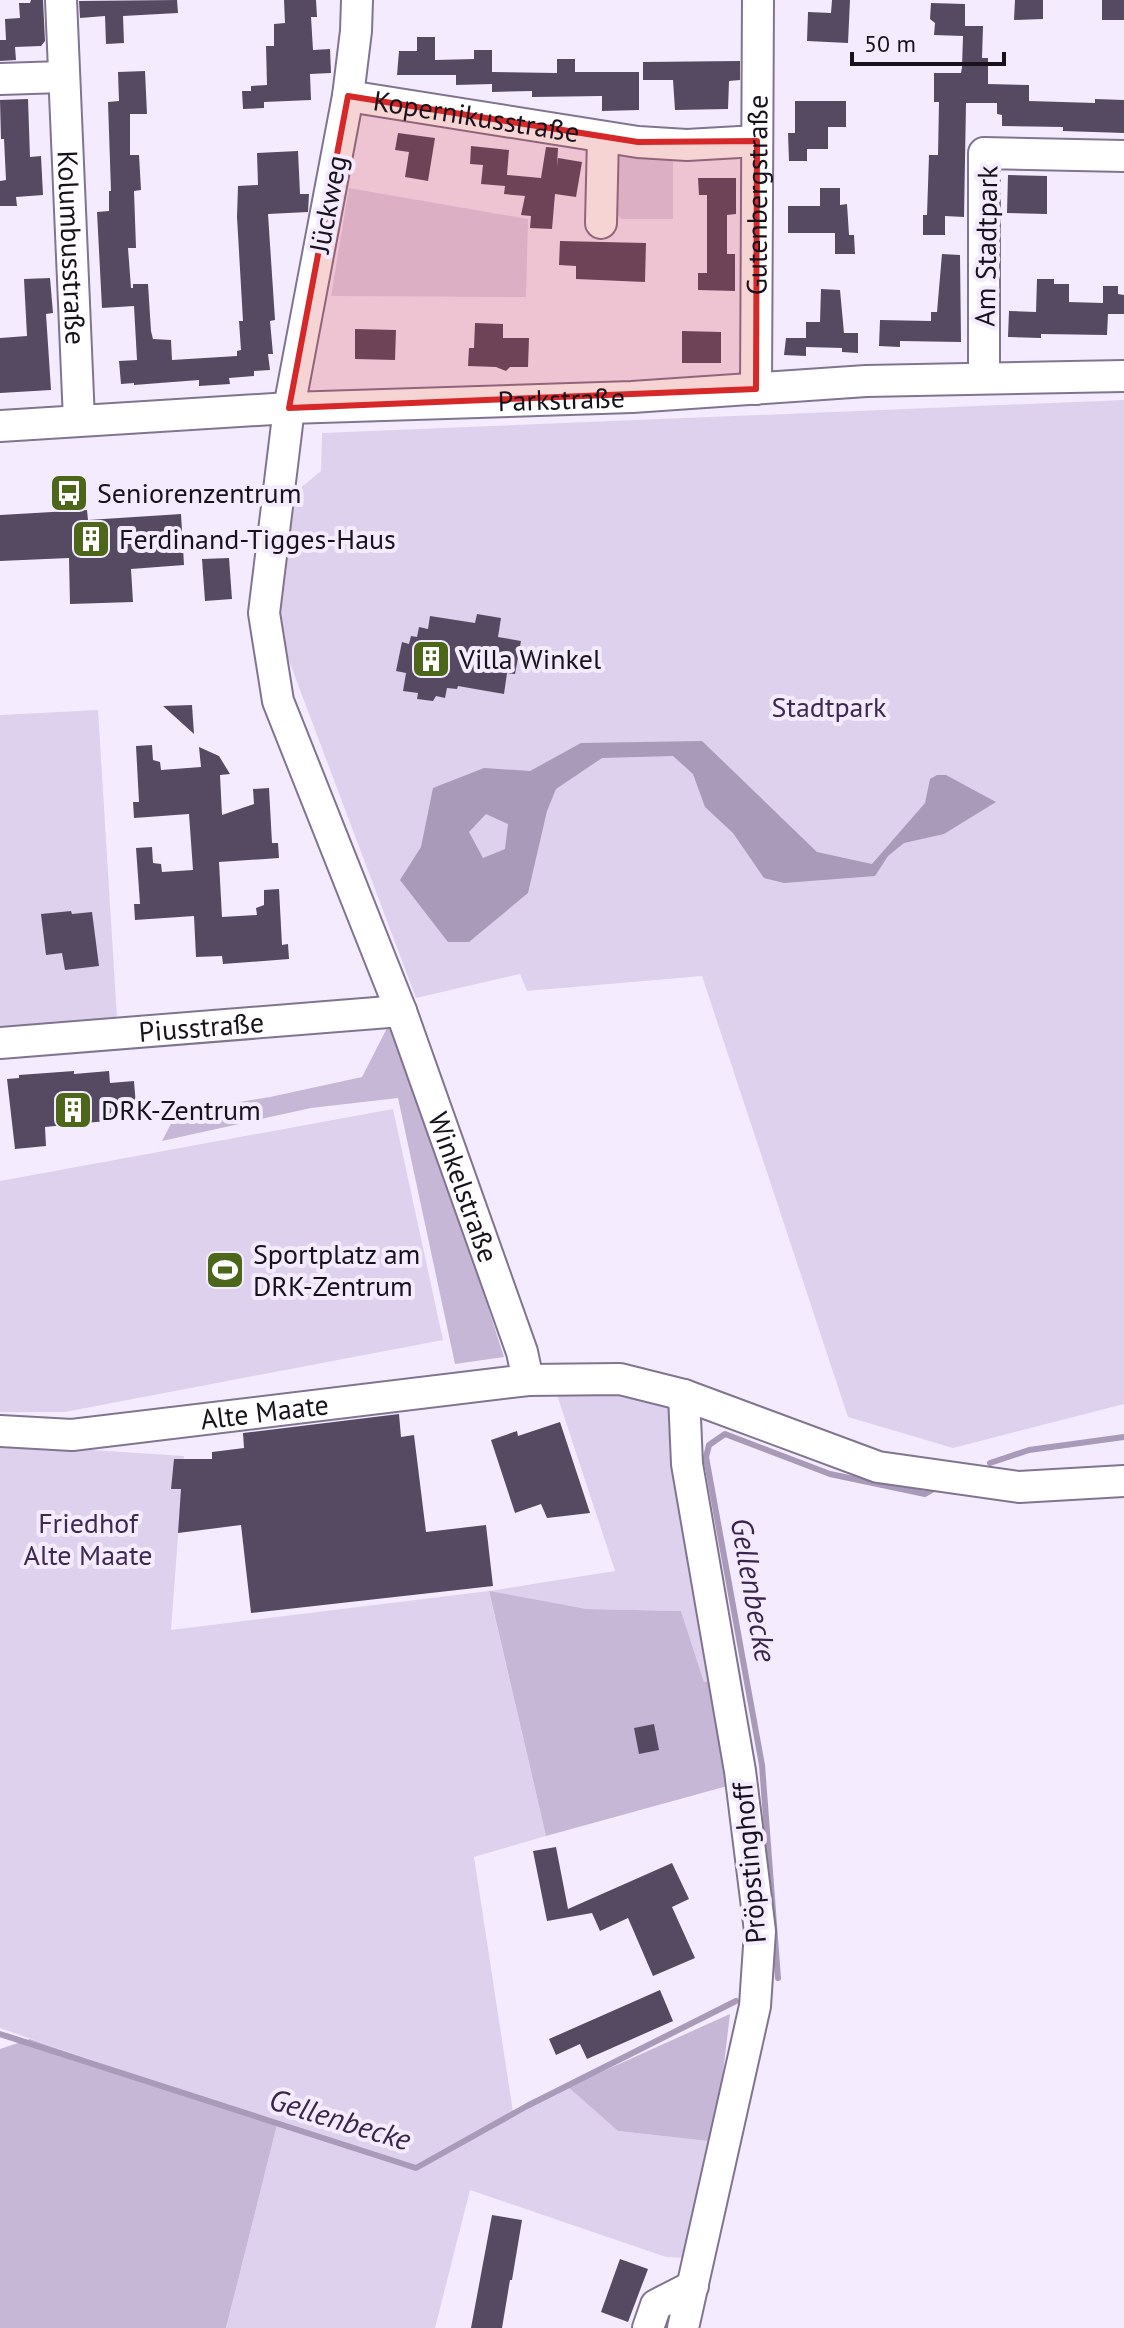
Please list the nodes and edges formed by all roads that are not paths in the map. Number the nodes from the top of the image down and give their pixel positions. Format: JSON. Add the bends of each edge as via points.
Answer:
{"nodes":[{"id":1,"x":61,"y":0,"type":"edge"},
{"id":2,"x":357,"y":0,"type":"edge"},
{"id":3,"x":758,"y":0,"type":"edge"},
{"id":4,"x":63,"y":77,"type":"junction"},
{"id":5,"x":0,"y":79,"type":"edge"},
{"id":6,"x":348,"y":96,"type":"junction"},
{"id":7,"x":603,"y":137,"type":"junction"},
{"id":8,"x":757,"y":141,"type":"junction"},
{"id":9,"x":1124,"y":156,"type":"edge"},
{"id":10,"x":601,"y":223,"type":"dead end"},
{"id":11,"x":1124,"y":376,"type":"edge"},
{"id":12,"x":984,"y":378,"type":"junction"},
{"id":13,"x":756,"y":389,"type":"junction"},
{"id":14,"x":289,"y":408,"type":"junction"},
{"id":15,"x":79,"y":420,"type":"junction"},
{"id":16,"x":0,"y":426,"type":"edge"},
{"id":17,"x":401,"y":1011,"type":"junction"},
{"id":18,"x":0,"y":1043,"type":"edge"},
{"id":19,"x":528,"y":1380,"type":"junction"},
{"id":20,"x":684,"y":1395,"type":"junction"},
{"id":21,"x":0,"y":1431,"type":"edge"},
{"id":22,"x":1124,"y":1481,"type":"edge"},
{"id":23,"x":693,"y":2286,"type":"junction"},
{"id":24,"x":648,"y":2328,"type":"edge"},
{"id":25,"x":683,"y":2328,"type":"edge"}],
"edges":[{"from":1,"to":4,"type":"street","name":"Kolumbusstraße"},
{"from":2,"to":6,"type":"street","name":"Jückweg"},
{"from":3,"to":8,"type":"street","name":"Gutenbergstraße"},
{"from":4,"to":5,"type":"street"},
{"from":4,"to":15,"type":"street","name":"Kolumbusstraße"},
{"from":6,"to":7,"type":"street","name":"Kopernikusstraße"},
{"from":6,"to":14,"type":"street","name":"Jückweg"},
{"from":7,"to":8,"type":"street","name":"Kopernikusstraße","via":[[687,145]]},
{"from":7,"to":10,"type":"street","name":"Kopernikusstraße"},
{"from":8,"to":13,"type":"street","name":"Gutenbergstraße"},
{"from":9,"to":12,"type":"street","name":"Am Stadtpark","via":[[984,153]]},
{"from":11,"to":12,"type":"street","name":"Parkstraße"},
{"from":12,"to":13,"type":"street","name":"Parkstraße"},
{"from":13,"to":14,"type":"street","name":"Parkstraße"},
{"from":14,"to":15,"type":"street","name":"Parkstraße"},
{"from":14,"to":17,"type":"street","name":"Winkelstraße","via":[[264,613],[278,701]]},
{"from":15,"to":16,"type":"street","name":"Parkstraße"},
{"from":17,"to":18,"type":"street","name":"Piusstraße"},
{"from":17,"to":19,"type":"street","name":"Winkelstraße"},
{"from":19,"to":20,"type":"street","via":[[620,1379]]},
{"from":19,"to":21,"type":"street","name":"Alte Maate","via":[[72,1435]]},
{"from":20,"to":22,"type":"street","via":[[878,1467],[1019,1487]]},
{"from":20,"to":23,"type":"street","name":"Pröpstinghoff","via":[[687,1464],[740,1771],[760,1931],[755,2006]]},
{"from":23,"to":24,"type":"street","via":[[656,2305]]},
{"from":23,"to":25,"type":"street","name":"Pröpstinghoff"}]}
